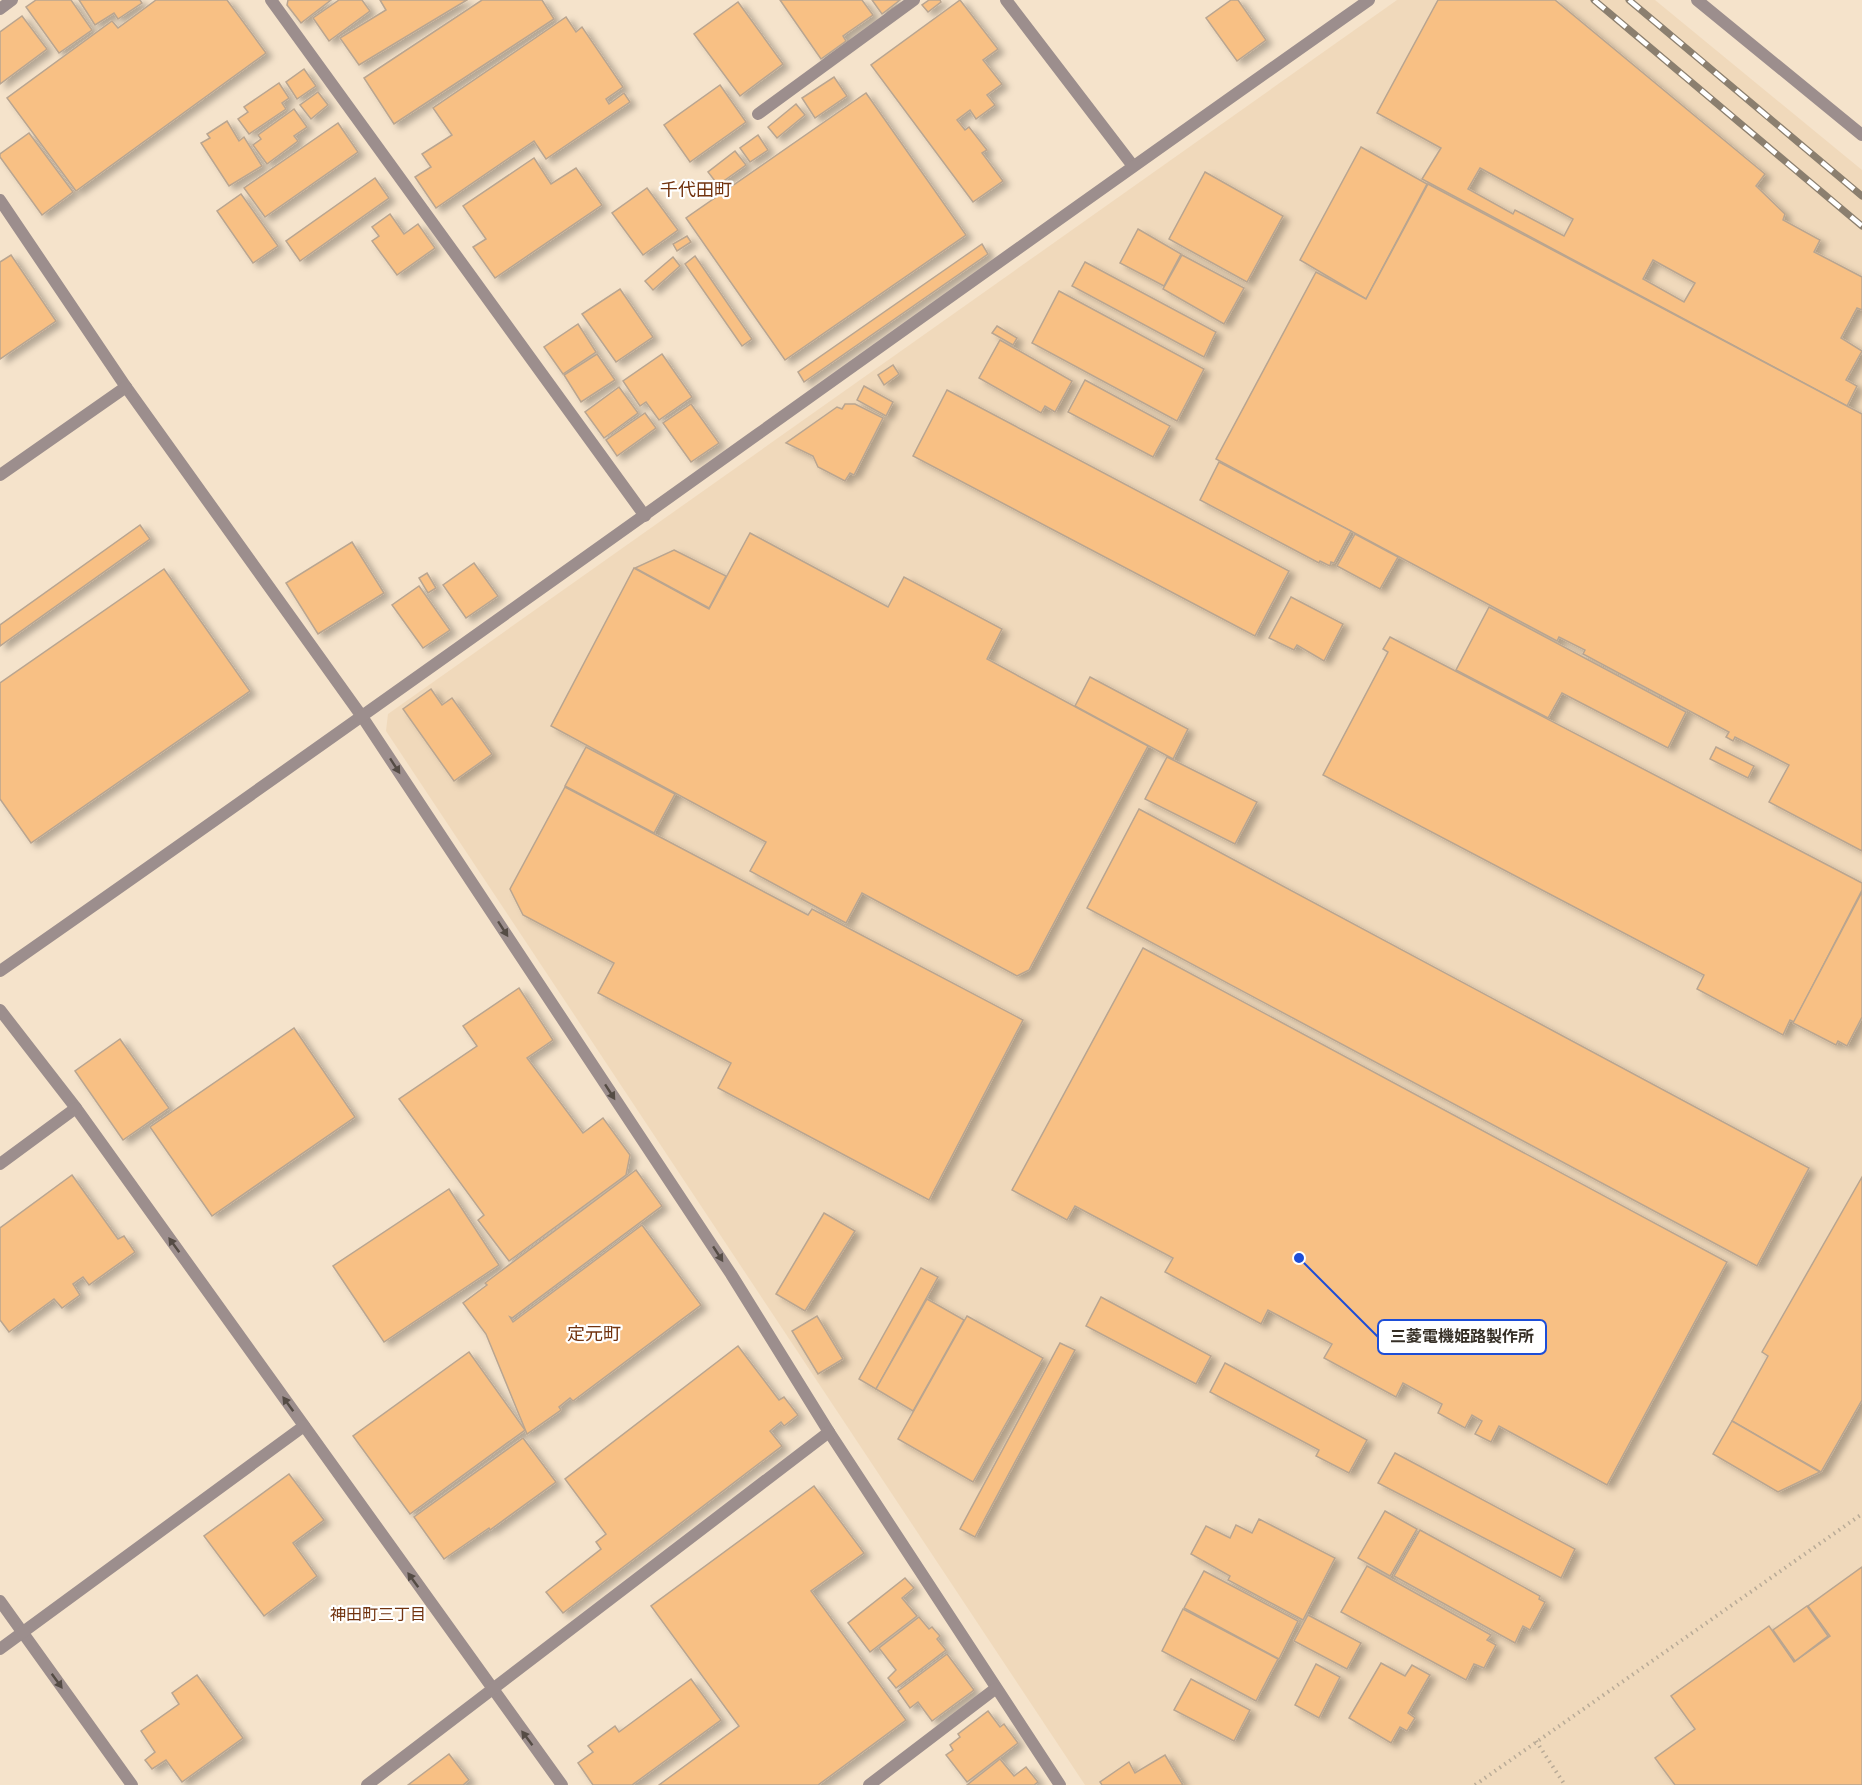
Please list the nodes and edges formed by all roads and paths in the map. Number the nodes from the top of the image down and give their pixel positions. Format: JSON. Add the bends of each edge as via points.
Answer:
{"nodes":[{"id":1,"x":12,"y":0,"type":"edge"},
{"id":2,"x":272,"y":0,"type":"edge"},
{"id":3,"x":914,"y":0,"type":"edge"},
{"id":4,"x":1006,"y":0,"type":"edge"},
{"id":5,"x":1369,"y":0,"type":"edge"},
{"id":6,"x":1697,"y":0,"type":"edge"},
{"id":7,"x":0,"y":9,"type":"edge"},
{"id":8,"x":758,"y":114,"type":"dead end"},
{"id":9,"x":1862,"y":135,"type":"edge"},
{"id":10,"x":1133,"y":166,"type":"junction"},
{"id":11,"x":0,"y":200,"type":"edge"},
{"id":12,"x":126,"y":387,"type":"junction"},
{"id":13,"x":0,"y":475,"type":"edge"},
{"id":14,"x":645,"y":516,"type":"junction"},
{"id":15,"x":363,"y":718,"type":"junction"},
{"id":16,"x":0,"y":972,"type":"edge"},
{"id":17,"x":0,"y":1010,"type":"edge"},
{"id":18,"x":76,"y":1108,"type":"junction"},
{"id":19,"x":0,"y":1164,"type":"edge"},
{"id":20,"x":304,"y":1426,"type":"junction"},
{"id":21,"x":829,"y":1432,"type":"junction"},
{"id":22,"x":1862,"y":1514,"type":"edge"},
{"id":23,"x":0,"y":1601,"type":"edge"},
{"id":24,"x":23,"y":1633,"type":"junction"},
{"id":25,"x":0,"y":1649,"type":"edge"},
{"id":26,"x":995,"y":1689,"type":"junction"},
{"id":27,"x":492,"y":1691,"type":"junction"},
{"id":28,"x":1536,"y":1741,"type":"junction"},
{"id":29,"x":132,"y":1785,"type":"edge"},
{"id":30,"x":367,"y":1785,"type":"edge"},
{"id":31,"x":562,"y":1785,"type":"edge"},
{"id":32,"x":869,"y":1785,"type":"edge"},
{"id":33,"x":1060,"y":1785,"type":"edge"},
{"id":34,"x":1475,"y":1785,"type":"edge"},
{"id":35,"x":1565,"y":1785,"type":"edge"}],
"edges":[{"from":1,"to":7,"type":"street"},
{"from":2,"to":14,"type":"street"},
{"from":3,"to":8,"type":"street"},
{"from":4,"to":10,"type":"street"},
{"from":5,"to":10,"type":"street"},
{"from":6,"to":9,"type":"street"},
{"from":10,"to":14,"type":"street"},
{"from":11,"to":12,"type":"street"},
{"from":12,"to":13,"type":"street"},
{"from":12,"to":15,"type":"street"},
{"from":14,"to":15,"type":"street"},
{"from":15,"to":16,"type":"street"},
{"from":15,"to":21,"type":"street","one_way":true,"via":[[731,1274]]},
{"from":17,"to":18,"type":"street"},
{"from":18,"to":19,"type":"street"},
{"from":20,"to":18,"type":"street","one_way":true},
{"from":20,"to":24,"type":"street"},
{"from":27,"to":20,"type":"street","one_way":true},
{"from":21,"to":26,"type":"street"},
{"from":21,"to":27,"type":"street"},
{"from":22,"to":28,"type":"path"},
{"from":23,"to":24,"type":"street"},
{"from":24,"to":25,"type":"street"},
{"from":24,"to":29,"type":"street","one_way":true},
{"from":26,"to":32,"type":"street"},
{"from":26,"to":33,"type":"street"},
{"from":27,"to":30,"type":"street"},
{"from":31,"to":27,"type":"street","one_way":true},
{"from":28,"to":34,"type":"path"},
{"from":28,"to":35,"type":"path"}]}
